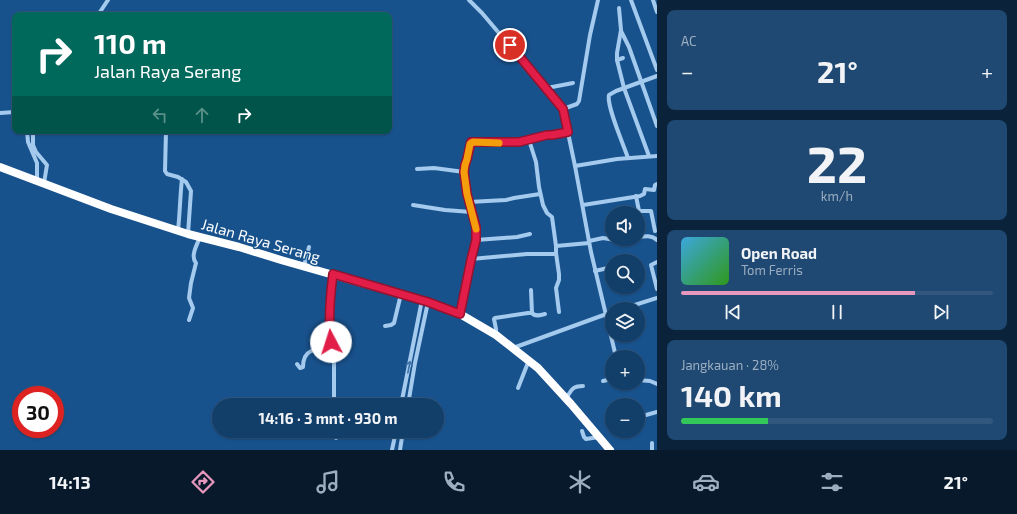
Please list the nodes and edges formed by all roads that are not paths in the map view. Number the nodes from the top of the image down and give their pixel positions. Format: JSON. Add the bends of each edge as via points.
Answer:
{"nodes":[{"id":1,"x":108,"y":0,"type":"edge"},
{"id":2,"x":469,"y":0,"type":"edge"},
{"id":3,"x":598,"y":0,"type":"edge"},
{"id":4,"x":631,"y":0,"type":"edge"},
{"id":5,"x":653,"y":0,"type":"edge"},
{"id":6,"x":619,"y":8,"type":"dead end"},
{"id":7,"x":100,"y":12,"type":"edge"},
{"id":8,"x":657,"y":12,"type":"edge"},
{"id":9,"x":620,"y":30,"type":"junction"},
{"id":10,"x":623,"y":58,"type":"dead end"},
{"id":11,"x":617,"y":60,"type":"junction"},
{"id":12,"x":657,"y":70,"type":"edge"},
{"id":13,"x":657,"y":76,"type":"edge"},
{"id":14,"x":641,"y":82,"type":"junction"},
{"id":15,"x":573,"y":83,"type":"dead end"},
{"id":16,"x":547,"y":88,"type":"junction"},
{"id":17,"x":624,"y":88,"type":"junction"},
{"id":18,"x":563,"y":109,"type":"junction"},
{"id":19,"x":12,"y":112,"type":"edge"},
{"id":20,"x":0,"y":113,"type":"edge"},
{"id":21,"x":657,"y":126,"type":"edge"},
{"id":22,"x":568,"y":132,"type":"junction"},
{"id":23,"x":28,"y":134,"type":"edge"},
{"id":24,"x":32,"y":134,"type":"edge"},
{"id":25,"x":166,"y":134,"type":"edge"},
{"id":26,"x":529,"y":140,"type":"junction"},
{"id":27,"x":649,"y":156,"type":"junction"},
{"id":28,"x":657,"y":156,"type":"edge"},
{"id":29,"x":628,"y":158,"type":"junction"},
{"id":30,"x":576,"y":166,"type":"junction"},
{"id":31,"x":0,"y":167,"type":"edge"},
{"id":32,"x":417,"y":169,"type":"dead end"},
{"id":33,"x":464,"y":172,"type":"junction"},
{"id":34,"x":182,"y":179,"type":"junction"},
{"id":35,"x":40,"y":182,"type":"junction"},
{"id":36,"x":657,"y":184,"type":"edge"},
{"id":37,"x":540,"y":194,"type":"junction"},
{"id":38,"x":636,"y":196,"type":"junction"},
{"id":39,"x":469,"y":202,"type":"junction"},
{"id":40,"x":413,"y":204,"type":"dead end"},
{"id":41,"x":583,"y":205,"type":"junction"},
{"id":42,"x":471,"y":212,"type":"junction"},
{"id":43,"x":178,"y":230,"type":"junction"},
{"id":44,"x":655,"y":231,"type":"dead end"},
{"id":45,"x":188,"y":234,"type":"junction"},
{"id":46,"x":530,"y":234,"type":"dead end"},
{"id":47,"x":645,"y":236,"type":"edge"},
{"id":48,"x":200,"y":237,"type":"junction"},
{"id":49,"x":605,"y":238,"type":"edge"},
{"id":50,"x":476,"y":240,"type":"junction"},
{"id":51,"x":657,"y":240,"type":"edge"},
{"id":52,"x":589,"y":242,"type":"junction"},
{"id":53,"x":556,"y":246,"type":"junction"},
{"id":54,"x":309,"y":247,"type":"dead end"},
{"id":55,"x":556,"y":253,"type":"junction"},
{"id":56,"x":471,"y":260,"type":"junction"},
{"id":57,"x":657,"y":262,"type":"edge"},
{"id":58,"x":304,"y":266,"type":"junction"},
{"id":59,"x":605,"y":269,"type":"edge"},
{"id":60,"x":595,"y":271,"type":"junction"},
{"id":61,"x":333,"y":274,"type":"junction"},
{"id":62,"x":657,"y":289,"type":"edge"},
{"id":63,"x":532,"y":290,"type":"dead end"},
{"id":64,"x":401,"y":294,"type":"junction"},
{"id":65,"x":657,"y":298,"type":"edge"},
{"id":66,"x":425,"y":301,"type":"junction"},
{"id":67,"x":644,"y":302,"type":"edge"},
{"id":68,"x":560,"y":312,"type":"dead end"},
{"id":69,"x":532,"y":313,"type":"junction"},
{"id":70,"x":460,"y":314,"type":"junction"},
{"id":71,"x":545,"y":314,"type":"dead end"},
{"id":72,"x":605,"y":314,"type":"joint"},
{"id":73,"x":189,"y":320,"type":"dead end"},
{"id":74,"x":385,"y":326,"type":"dead end"},
{"id":75,"x":496,"y":335,"type":"junction"},
{"id":76,"x":331,"y":342,"type":"junction"},
{"id":77,"x":513,"y":348,"type":"junction"},
{"id":78,"x":318,"y":349,"type":"junction"},
{"id":79,"x":332,"y":349,"type":"junction"},
{"id":80,"x":529,"y":360,"type":"junction"},
{"id":81,"x":297,"y":364,"type":"dead end"},
{"id":82,"x":645,"y":381,"type":"edge"},
{"id":83,"x":657,"y":384,"type":"edge"},
{"id":84,"x":583,"y":386,"type":"dead end"},
{"id":85,"x":518,"y":388,"type":"dead end"},
{"id":86,"x":334,"y":398,"type":"edge"},
{"id":87,"x":403,"y":398,"type":"edge"},
{"id":88,"x":409,"y":398,"type":"edge"},
{"id":89,"x":566,"y":398,"type":"junction"},
{"id":90,"x":657,"y":412,"type":"edge"},
{"id":91,"x":646,"y":415,"type":"dead end"},
{"id":92,"x":582,"y":431,"type":"dead end"},
{"id":93,"x":600,"y":437,"type":"junction"},
{"id":94,"x":395,"y":438,"type":"edge"},
{"id":95,"x":402,"y":438,"type":"edge"},
{"id":96,"x":652,"y":443,"type":"dead end"},
{"id":97,"x":392,"y":450,"type":"edge"},
{"id":98,"x":400,"y":450,"type":"edge"},
{"id":99,"x":610,"y":450,"type":"edge"},
{"id":100,"x":652,"y":450,"type":"edge"}],
"edges":[{"from":1,"to":7,"type":"street"},
{"from":2,"to":16,"type":"street"},
{"from":3,"to":18,"type":"street","via":[[579,102]]},
{"from":4,"to":12,"type":"street"},
{"from":5,"to":8,"type":"street"},
{"from":6,"to":9,"type":"street"},
{"from":9,"to":11,"type":"street"},
{"from":9,"to":14,"type":"street"},
{"from":10,"to":11,"type":"street"},
{"from":11,"to":17,"type":"street"},
{"from":13,"to":14,"type":"street"},
{"from":14,"to":17,"type":"street"},
{"from":14,"to":21,"type":"street"},
{"from":15,"to":16,"type":"street"},
{"from":16,"to":18,"type":"street"},
{"from":17,"to":27,"type":"street"},
{"from":17,"to":29,"type":"street","via":[[609,95],[608,99]]},
{"from":18,"to":22,"type":"street"},
{"from":19,"to":20,"type":"street"},
{"from":22,"to":26,"type":"street"},
{"from":22,"to":30,"type":"street"},
{"from":23,"to":35,"type":"street"},
{"from":24,"to":35,"type":"street","via":[[36,152],[47,165]]},
{"from":25,"to":34,"type":"street","via":[[166,173]]},
{"from":26,"to":33,"type":"street","via":[[509,143],[471,142]]},
{"from":26,"to":37,"type":"street","via":[[535,158]]},
{"from":27,"to":28,"type":"street"},
{"from":27,"to":29,"type":"street"},
{"from":29,"to":30,"type":"street"},
{"from":30,"to":41,"type":"street"},
{"from":31,"to":35,"type":"highway","name":"Jalan Raya Serang"},
{"from":32,"to":33,"type":"street","via":[[434,168]]},
{"from":33,"to":39,"type":"street"},
{"from":34,"to":43,"type":"street"},
{"from":34,"to":45,"type":"street","via":[[191,191]]},
{"from":35,"to":43,"type":"highway","name":"Jalan Raya Serang","via":[[111,209]]},
{"from":36,"to":38,"type":"street","via":[[654,185],[654,190],[645,189],[643,194]]},
{"from":37,"to":39,"type":"street","via":[[506,200]]},
{"from":37,"to":53,"type":"street","via":[[547,213],[552,217]]},
{"from":38,"to":41,"type":"street"},
{"from":38,"to":44,"type":"street","via":[[639,211],[651,211]]},
{"from":39,"to":42,"type":"street"},
{"from":40,"to":42,"type":"street"},
{"from":41,"to":52,"type":"street"},
{"from":42,"to":50,"type":"street","via":[[476,227]]},
{"from":43,"to":45,"type":"highway","name":"Jalan Raya Serang"},
{"from":45,"to":48,"type":"highway","name":"Jalan Raya Serang"},
{"from":46,"to":50,"type":"street"},
{"from":47,"to":51,"type":"street"},
{"from":48,"to":58,"type":"highway","name":"Jalan Raya Serang"},
{"from":48,"to":73,"type":"street","via":[[193,256],[196,263],[189,298],[193,308]]},
{"from":49,"to":52,"type":"street"},
{"from":50,"to":56,"type":"street"},
{"from":52,"to":53,"type":"street"},
{"from":52,"to":60,"type":"street"},
{"from":53,"to":55,"type":"street"},
{"from":54,"to":58,"type":"street"},
{"from":55,"to":56,"type":"street"},
{"from":55,"to":68,"type":"street","via":[[559,274],[556,288]]},
{"from":56,"to":70,"type":"street"},
{"from":57,"to":62,"type":"street","via":[[651,265]]},
{"from":58,"to":61,"type":"highway","name":"Jalan Raya Serang"},
{"from":59,"to":60,"type":"street"},
{"from":60,"to":72,"type":"street"},
{"from":61,"to":64,"type":"highway","name":"Jalan Raya Serang"},
{"from":61,"to":76,"type":"street","via":[[329,326]]},
{"from":63,"to":69,"type":"street"},
{"from":64,"to":66,"type":"highway","name":"Jalan Raya Serang"},
{"from":64,"to":74,"type":"street","via":[[394,323]]},
{"from":65,"to":67,"type":"street"},
{"from":66,"to":70,"type":"highway","name":"Jalan Raya Serang"},
{"from":87,"to":66,"type":"street","one_way":true},
{"from":66,"to":88,"type":"street"},
{"from":69,"to":71,"type":"street","via":[[536,316]]},
{"from":69,"to":75,"type":"street","via":[[495,318]]},
{"from":70,"to":75,"type":"highway","name":"Jalan Raya Serang"},
{"from":72,"to":77,"type":"street"},
{"from":75,"to":77,"type":"highway","name":"Jalan Raya Serang"},
{"from":76,"to":78,"type":"street"},
{"from":76,"to":79,"type":"street"},
{"from":77,"to":80,"type":"highway","name":"Jalan Raya Serang"},
{"from":78,"to":79,"type":"street"},
{"from":78,"to":81,"type":"street","via":[[306,354],[302,368]]},
{"from":79,"to":86,"type":"street"},
{"from":80,"to":85,"type":"street"},
{"from":80,"to":89,"type":"highway","name":"Jalan Raya Serang"},
{"from":82,"to":83,"type":"street"},
{"from":84,"to":89,"type":"street","via":[[573,388]]},
{"from":89,"to":93,"type":"highway","name":"Jalan Raya Serang"},
{"from":90,"to":91,"type":"street"},
{"from":92,"to":93,"type":"street","via":[[586,439]]},
{"from":93,"to":99,"type":"highway","name":"Jalan Raya Serang"},
{"from":94,"to":97,"type":"street"},
{"from":95,"to":98,"type":"street"},
{"from":96,"to":100,"type":"street"}]}
